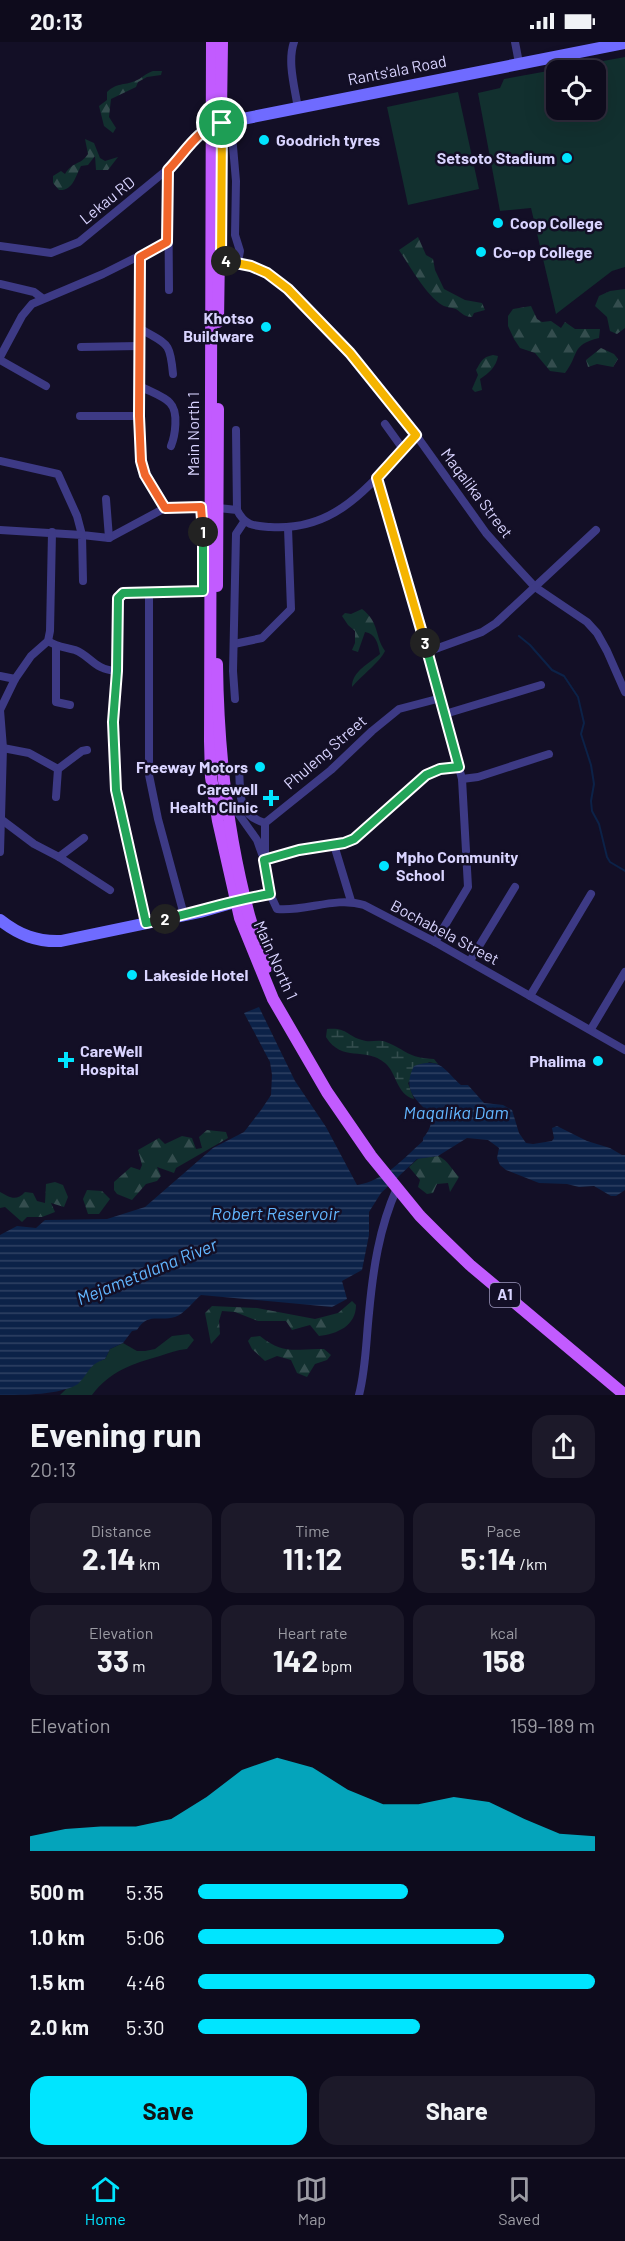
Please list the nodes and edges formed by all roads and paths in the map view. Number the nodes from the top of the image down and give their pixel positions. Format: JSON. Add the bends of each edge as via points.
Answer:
{"nodes":[{"id":1,"x":212,"y":42,"type":"edge"},
{"id":2,"x":222,"y":42,"type":"edge"},
{"id":3,"x":294,"y":42,"type":"edge"},
{"id":4,"x":515,"y":42,"type":"edge"},
{"id":5,"x":623,"y":43,"type":"edge"},
{"id":6,"x":519,"y":63,"type":"junction"},
{"id":7,"x":298,"y":109,"type":"junction"},
{"id":8,"x":217,"y":124,"type":"junction"},
{"id":9,"x":232,"y":135,"type":"dead end"},
{"id":10,"x":168,"y":170,"type":"junction"},
{"id":11,"x":167,"y":242,"type":"junction"},
{"id":12,"x":0,"y":246,"type":"edge"},
{"id":13,"x":140,"y":257,"type":"junction"},
{"id":14,"x":216,"y":261,"type":"junction"},
{"id":15,"x":238,"y":262,"type":"junction"},
{"id":16,"x":0,"y":284,"type":"edge"},
{"id":17,"x":169,"y":291,"type":"dead end"},
{"id":18,"x":42,"y":298,"type":"junction"},
{"id":19,"x":139,"y":328,"type":"junction"},
{"id":20,"x":139,"y":346,"type":"junction"},
{"id":21,"x":81,"y":347,"type":"dead end"},
{"id":22,"x":2,"y":348,"type":"edge"},
{"id":23,"x":0,"y":359,"type":"edge"},
{"id":24,"x":173,"y":374,"type":"dead end"},
{"id":25,"x":46,"y":386,"type":"dead end"},
{"id":26,"x":140,"y":386,"type":"junction"},
{"id":27,"x":80,"y":416,"type":"dead end"},
{"id":28,"x":139,"y":416,"type":"junction"},
{"id":29,"x":386,"y":424,"type":"dead end"},
{"id":30,"x":236,"y":430,"type":"dead end"},
{"id":31,"x":416,"y":435,"type":"junction"},
{"id":32,"x":171,"y":446,"type":"dead end"},
{"id":33,"x":403,"y":449,"type":"junction"},
{"id":34,"x":0,"y":460,"type":"edge"},
{"id":35,"x":377,"y":478,"type":"junction"},
{"id":36,"x":106,"y":500,"type":"dead end"},
{"id":37,"x":210,"y":507,"type":"junction"},
{"id":38,"x":165,"y":508,"type":"junction"},
{"id":39,"x":237,"y":510,"type":"junction"},
{"id":40,"x":244,"y":522,"type":"junction"},
{"id":41,"x":288,"y":528,"type":"junction"},
{"id":42,"x":0,"y":530,"type":"edge"},
{"id":43,"x":596,"y":530,"type":"dead end"},
{"id":44,"x":52,"y":532,"type":"junction"},
{"id":45,"x":82,"y":535,"type":"junction"},
{"id":46,"x":109,"y":538,"type":"junction"},
{"id":47,"x":82,"y":581,"type":"dead end"},
{"id":48,"x":535,"y":587,"type":"junction"},
{"id":49,"x":149,"y":592,"type":"junction"},
{"id":50,"x":48,"y":641,"type":"junction"},
{"id":51,"x":234,"y":644,"type":"junction"},
{"id":52,"x":56,"y":646,"type":"junction"},
{"id":53,"x":427,"y":651,"type":"junction"},
{"id":54,"x":117,"y":671,"type":"junction"},
{"id":55,"x":0,"y":676,"type":"edge"},
{"id":56,"x":15,"y":679,"type":"junction"},
{"id":57,"x":541,"y":685,"type":"dead end"},
{"id":58,"x":625,"y":692,"type":"edge"},
{"id":59,"x":441,"y":698,"type":"junction"},
{"id":60,"x":236,"y":699,"type":"dead end"},
{"id":61,"x":70,"y":705,"type":"dead end"},
{"id":62,"x":0,"y":710,"type":"edge"},
{"id":63,"x":446,"y":714,"type":"junction"},
{"id":64,"x":3,"y":747,"type":"junction"},
{"id":65,"x":87,"y":750,"type":"dead end"},
{"id":66,"x":549,"y":754,"type":"dead end"},
{"id":67,"x":459,"y":767,"type":"junction"},
{"id":68,"x":58,"y":769,"type":"junction"},
{"id":69,"x":239,"y":769,"type":"dead end"},
{"id":70,"x":462,"y":779,"type":"junction"},
{"id":71,"x":56,"y":797,"type":"dead end"},
{"id":72,"x":226,"y":797,"type":"junction"},
{"id":73,"x":2,"y":820,"type":"junction"},
{"id":74,"x":265,"y":823,"type":"junction"},
{"id":75,"x":84,"y":838,"type":"dead end"},
{"id":76,"x":334,"y":845,"type":"junction"},
{"id":77,"x":0,"y":852,"type":"edge"},
{"id":78,"x":59,"y":857,"type":"junction"},
{"id":79,"x":264,"y":860,"type":"junction"},
{"id":80,"x":515,"y":887,"type":"dead end"},
{"id":81,"x":110,"y":890,"type":"dead end"},
{"id":82,"x":270,"y":894,"type":"junction"},
{"id":83,"x":591,"y":894,"type":"dead end"},
{"id":84,"x":240,"y":900,"type":"junction"},
{"id":85,"x":351,"y":901,"type":"junction"},
{"id":86,"x":184,"y":915,"type":"junction"},
{"id":87,"x":0,"y":920,"type":"edge"},
{"id":88,"x":146,"y":923,"type":"junction"},
{"id":89,"x":435,"y":942,"type":"junction"},
{"id":90,"x":470,"y":961,"type":"junction"},
{"id":91,"x":625,"y":972,"type":"edge"},
{"id":92,"x":530,"y":996,"type":"junction"},
{"id":93,"x":591,"y":1029,"type":"junction"},
{"id":94,"x":625,"y":1050,"type":"edge"},
{"id":95,"x":396,"y":1187,"type":"junction"},
{"id":96,"x":359,"y":1395,"type":"edge"},
{"id":97,"x":625,"y":1395,"type":"edge"}],
"edges":[{"from":1,"to":8,"type":"main road","name":"Main North 1","number":"A1"},
{"from":2,"to":8,"type":"main road","name":"Main North 1","number":"A1"},
{"from":3,"to":7,"type":"street","via":[[292,70]]},
{"from":4,"to":6,"type":"street"},
{"from":5,"to":6,"type":"street","name":"Rants'ala Road"},
{"from":6,"to":7,"type":"street","name":"Rants'ala Road"},
{"from":7,"to":8,"type":"street","name":"Rants'ala Road"},
{"from":8,"to":10,"type":"street","name":"Lekau RD"},
{"from":8,"to":14,"type":"main road","name":"Main North 1","number":"A1"},
{"from":9,"to":15,"type":"street"},
{"from":10,"to":11,"type":"street"},
{"from":10,"to":12,"type":"street","name":"Lekau RD","via":[[79,242],[59,251]]},
{"from":11,"to":13,"type":"street"},
{"from":11,"to":17,"type":"street"},
{"from":13,"to":18,"type":"street"},
{"from":13,"to":19,"type":"street"},
{"from":14,"to":15,"type":"street","name":"Maqalika Street"},
{"from":14,"to":37,"type":"main road","name":"Main North 1","number":"A1"},
{"from":15,"to":31,"type":"street","name":"Maqalika Street","via":[[273,277],[309,309]]},
{"from":16,"to":18,"type":"street","via":[[34,292]]},
{"from":18,"to":22,"type":"street","via":[[22,316]]},
{"from":19,"to":20,"type":"street"},
{"from":19,"to":24,"type":"street","via":[[167,344]]},
{"from":20,"to":21,"type":"street"},
{"from":20,"to":26,"type":"street"},
{"from":22,"to":23,"type":"street"},
{"from":23,"to":25,"type":"street"},
{"from":26,"to":28,"type":"street"},
{"from":26,"to":32,"type":"street","via":[[170,402],[174,410]]},
{"from":27,"to":28,"type":"street"},
{"from":28,"to":38,"type":"street","via":[[141,461]]},
{"from":29,"to":33,"type":"street"},
{"from":30,"to":39,"type":"street"},
{"from":31,"to":33,"type":"street"},
{"from":31,"to":48,"type":"street","name":"Maqalika Street","via":[[486,533]]},
{"from":33,"to":35,"type":"street"},
{"from":34,"to":45,"type":"street","via":[[58,474]]},
{"from":35,"to":41,"type":"street","via":[[340,511]]},
{"from":35,"to":53,"type":"street"},
{"from":36,"to":46,"type":"street"},
{"from":37,"to":38,"type":"street"},
{"from":37,"to":39,"type":"street"},
{"from":37,"to":49,"type":"street","via":[[203,591]]},
{"from":37,"to":72,"type":"main road","name":"Main North 1","number":"A1","via":[[217,711]]},
{"from":37,"to":84,"type":"main road","name":"Main North 1","number":"A1","via":[[211,777],[218,821]]},
{"from":38,"to":46,"type":"street"},
{"from":39,"to":40,"type":"street"},
{"from":40,"to":41,"type":"street","via":[[250,526]]},
{"from":40,"to":51,"type":"street","via":[[236,534]]},
{"from":41,"to":51,"type":"street","via":[[291,609],[262,638]]},
{"from":42,"to":44,"type":"street"},
{"from":43,"to":48,"type":"street"},
{"from":44,"to":45,"type":"street"},
{"from":44,"to":50,"type":"street"},
{"from":45,"to":46,"type":"street"},
{"from":45,"to":47,"type":"street"},
{"from":48,"to":53,"type":"street","via":[[482,632]]},
{"from":48,"to":58,"type":"street","name":"Maqalika Street","via":[[597,633]]},
{"from":49,"to":54,"type":"street","via":[[123,593],[118,598]]},
{"from":49,"to":86,"type":"street","via":[[149,775]]},
{"from":50,"to":52,"type":"street"},
{"from":50,"to":56,"type":"street","via":[[31,656]]},
{"from":51,"to":60,"type":"street"},
{"from":52,"to":54,"type":"street","via":[[77,651],[107,671]]},
{"from":52,"to":61,"type":"street","via":[[56,702]]},
{"from":53,"to":59,"type":"street"},
{"from":54,"to":88,"type":"street","via":[[113,722],[116,790]]},
{"from":55,"to":56,"type":"street"},
{"from":56,"to":62,"type":"street"},
{"from":57,"to":63,"type":"street"},
{"from":59,"to":63,"type":"street"},
{"from":59,"to":74,"type":"street","name":"Phuleng Street","via":[[399,709]]},
{"from":62,"to":64,"type":"street"},
{"from":63,"to":67,"type":"street"},
{"from":64,"to":68,"type":"street","via":[[29,753]]},
{"from":64,"to":73,"type":"street"},
{"from":65,"to":68,"type":"street"},
{"from":66,"to":70,"type":"street"},
{"from":67,"to":70,"type":"street"},
{"from":67,"to":76,"type":"street","via":[[432,771],[354,839]]},
{"from":68,"to":71,"type":"street"},
{"from":69,"to":74,"type":"street","via":[[242,807],[250,817]]},
{"from":70,"to":89,"type":"street","via":[[468,887]]},
{"from":72,"to":79,"type":"street","via":[[257,840]]},
{"from":72,"to":84,"type":"main road","name":"Main North 1","number":"A1"},
{"from":73,"to":77,"type":"street"},
{"from":73,"to":78,"type":"street"},
{"from":74,"to":79,"type":"street"},
{"from":75,"to":78,"type":"street"},
{"from":76,"to":79,"type":"street"},
{"from":76,"to":85,"type":"street"},
{"from":78,"to":81,"type":"street"},
{"from":79,"to":82,"type":"street"},
{"from":80,"to":90,"type":"street"},
{"from":82,"to":84,"type":"street"},
{"from":82,"to":85,"type":"street","name":"Bochabela Street","via":[[278,909],[293,911]]},
{"from":83,"to":92,"type":"street"},
{"from":84,"to":86,"type":"street"},
{"from":84,"to":95,"type":"main road","name":"Main North 1","number":"A1","via":[[253,953],[273,999],[327,1092]]},
{"from":85,"to":89,"type":"street","name":"Bochabela Street"},
{"from":86,"to":88,"type":"street"},
{"from":87,"to":88,"type":"street","via":[[15,932],[49,941]]},
{"from":89,"to":90,"type":"street","name":"Bochabela Street"},
{"from":90,"to":92,"type":"street","name":"Bochabela Street"},
{"from":91,"to":93,"type":"street"},
{"from":92,"to":93,"type":"street","name":"Bochabela Street"},
{"from":93,"to":94,"type":"street","name":"Bochabela Street"},
{"from":95,"to":96,"type":"street","via":[[375,1257]]},
{"from":95,"to":97,"type":"main road","name":"Main North 1","number":"A1","via":[[470,1265]]}]}
